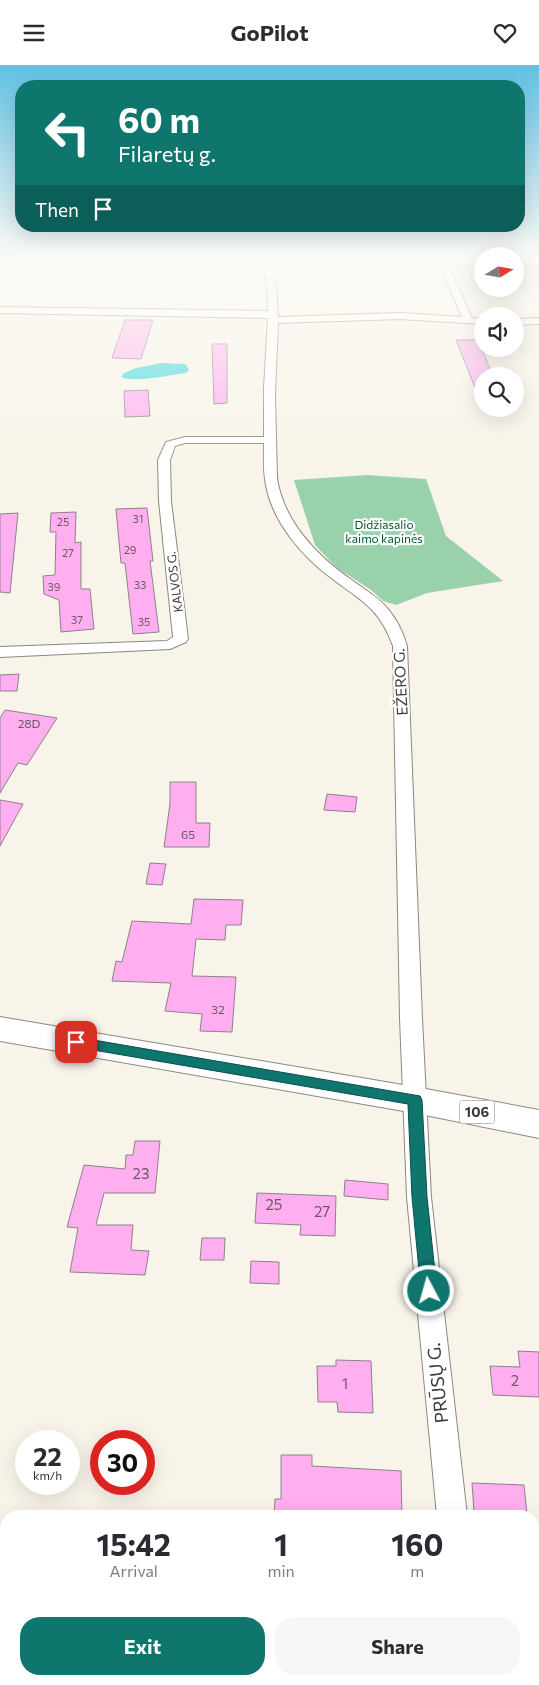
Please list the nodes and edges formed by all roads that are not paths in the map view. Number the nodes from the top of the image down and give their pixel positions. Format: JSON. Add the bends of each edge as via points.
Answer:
{"nodes":[{"id":1,"x":272,"y":332,"type":"edge"},
{"id":2,"x":270,"y":441,"type":"junction"},
{"id":3,"x":0,"y":652,"type":"edge"},
{"id":4,"x":0,"y":1029,"type":"edge"},
{"id":5,"x":415,"y":1100,"type":"junction"},
{"id":6,"x":539,"y":1124,"type":"edge"},
{"id":7,"x":451,"y":1510,"type":"edge"}],
"edges":[{"from":1,"to":2,"type":"street","name":"EŽERO G."},
{"from":2,"to":3,"type":"street","name":"KALVOS G.","via":[[185,440],[170,444],[164,461],[165,501],[182,639],[170,645]]},
{"from":2,"to":5,"type":"street","name":"EŽERO G.","via":[[270,474],[281,509],[316,558],[385,612],[400,646]]},
{"from":4,"to":5,"type":"main road","number":"106"},
{"from":5,"to":6,"type":"main road","number":"106"},
{"from":5,"to":7,"type":"street","name":"PRŪSŲ G.","via":[[420,1197]]}]}
